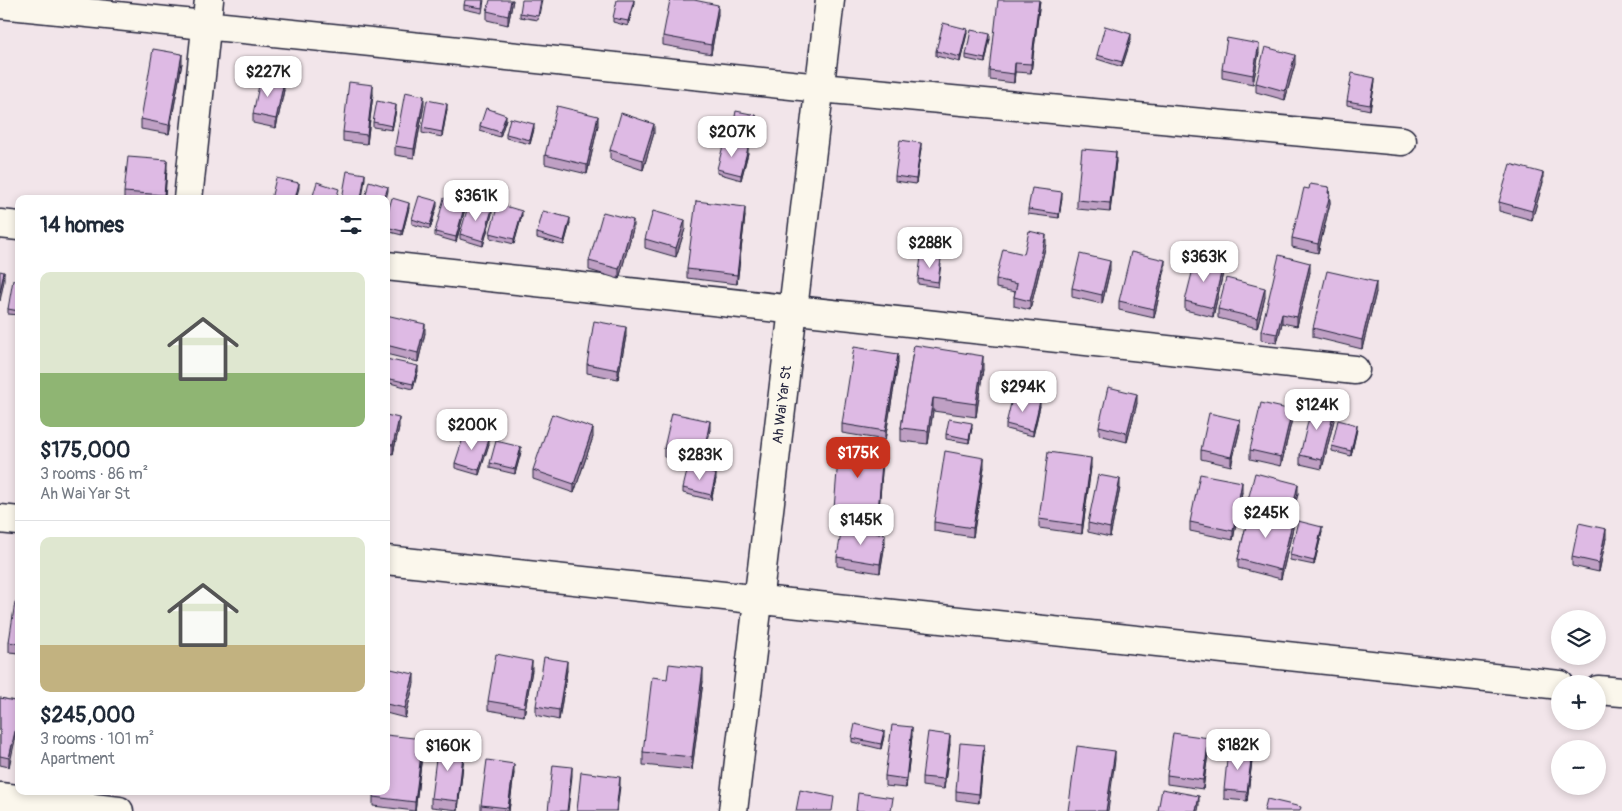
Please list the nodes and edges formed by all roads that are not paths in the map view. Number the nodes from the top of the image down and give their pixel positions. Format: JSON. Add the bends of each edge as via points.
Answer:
{"nodes":[{"id":1,"x":830,"y":0,"type":"edge"},
{"id":2,"x":0,"y":4,"type":"edge"},
{"id":3,"x":208,"y":12,"type":"edge"},
{"id":4,"x":820,"y":88,"type":"junction"},
{"id":5,"x":1402,"y":141,"type":"dead end"},
{"id":6,"x":188,"y":195,"type":"edge"},
{"id":7,"x":0,"y":224,"type":"edge"},
{"id":8,"x":15,"y":226,"type":"edge"},
{"id":9,"x":390,"y":266,"type":"edge"},
{"id":10,"x":793,"y":310,"type":"junction"},
{"id":11,"x":1355,"y":370,"type":"dead end"},
{"id":12,"x":0,"y":519,"type":"edge"},
{"id":13,"x":15,"y":521,"type":"edge"},
{"id":14,"x":390,"y":560,"type":"edge"},
{"id":15,"x":758,"y":598,"type":"junction"},
{"id":16,"x":1551,"y":685,"type":"edge"},
{"id":17,"x":1606,"y":691,"type":"edge"},
{"id":18,"x":1622,"y":692,"type":"edge"},
{"id":19,"x":124,"y":795,"type":"edge"},
{"id":20,"x":0,"y":797,"type":"edge"},
{"id":21,"x":121,"y":811,"type":"edge"},
{"id":22,"x":733,"y":811,"type":"edge"}],
"edges":[{"from":1,"to":4,"type":"street","name":"Ah Wai Yar St"},
{"from":2,"to":3,"type":"street"},
{"from":3,"to":4,"type":"street"},
{"from":3,"to":6,"type":"street"},
{"from":4,"to":5,"type":"street"},
{"from":4,"to":10,"type":"street","name":"Ah Wai Yar St"},
{"from":7,"to":8,"type":"street"},
{"from":9,"to":10,"type":"street"},
{"from":10,"to":11,"type":"street"},
{"from":10,"to":15,"type":"street","name":"Ah Wai Yar St"},
{"from":12,"to":13,"type":"street"},
{"from":14,"to":15,"type":"street"},
{"from":15,"to":16,"type":"street"},
{"from":15,"to":22,"type":"street","name":"Ah Wai Yar St"},
{"from":17,"to":18,"type":"street"},
{"from":19,"to":21,"type":"street"},
{"from":20,"to":21,"type":"street"}]}
